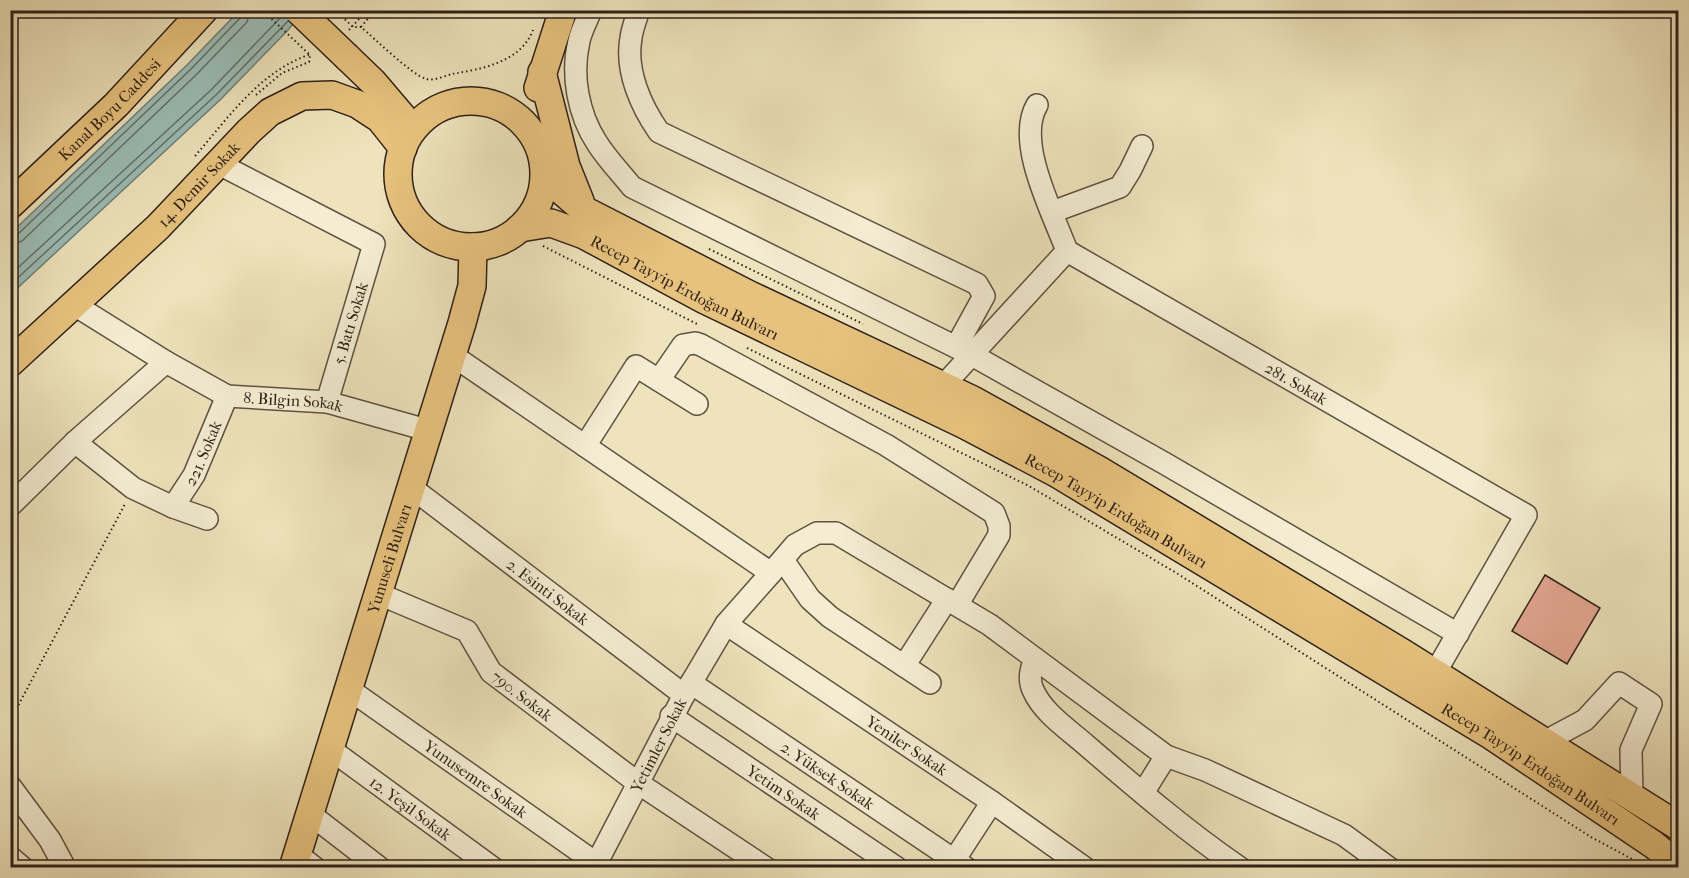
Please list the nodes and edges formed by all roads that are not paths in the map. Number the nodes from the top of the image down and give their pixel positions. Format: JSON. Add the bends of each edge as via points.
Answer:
{"nodes":[{"id":1,"x":204,"y":10,"type":"edge"},
{"id":2,"x":298,"y":10,"type":"edge"},
{"id":3,"x":563,"y":10,"type":"edge"},
{"id":4,"x":591,"y":10,"type":"edge"},
{"id":5,"x":639,"y":10,"type":"edge"},
{"id":6,"x":542,"y":72,"type":"junction"},
{"id":7,"x":1037,"y":105,"type":"dead end"},
{"id":8,"x":530,"y":130,"type":"junction"},
{"id":9,"x":408,"y":139,"type":"junction"},
{"id":10,"x":1142,"y":146,"type":"dead end"},
{"id":11,"x":219,"y":164,"type":"junction"},
{"id":12,"x":544,"y":166,"type":"junction"},
{"id":13,"x":10,"y":205,"type":"edge"},
{"id":14,"x":582,"y":208,"type":"junction"},
{"id":15,"x":1052,"y":212,"type":"junction"},
{"id":16,"x":529,"y":236,"type":"junction"},
{"id":17,"x":473,"y":247,"type":"junction"},
{"id":18,"x":1067,"y":251,"type":"junction"},
{"id":19,"x":74,"y":304,"type":"junction"},
{"id":20,"x":964,"y":351,"type":"junction"},
{"id":21,"x":452,"y":355,"type":"junction"},
{"id":22,"x":166,"y":362,"type":"junction"},
{"id":23,"x":10,"y":363,"type":"edge"},
{"id":24,"x":659,"y":380,"type":"junction"},
{"id":25,"x":943,"y":386,"type":"junction"},
{"id":26,"x":227,"y":396,"type":"junction"},
{"id":27,"x":327,"y":402,"type":"junction"},
{"id":28,"x":697,"y":404,"type":"dead end"},
{"id":29,"x":427,"y":430,"type":"junction"},
{"id":30,"x":75,"y":442,"type":"junction"},
{"id":31,"x":585,"y":446,"type":"junction"},
{"id":32,"x":412,"y":488,"type":"junction"},
{"id":33,"x":10,"y":506,"type":"edge"},
{"id":34,"x":173,"y":507,"type":"junction"},
{"id":35,"x":207,"y":519,"type":"dead end"},
{"id":36,"x":777,"y":566,"type":"junction"},
{"id":37,"x":379,"y":594,"type":"junction"},
{"id":38,"x":952,"y":602,"type":"junction"},
{"id":39,"x":726,"y":624,"type":"junction"},
{"id":40,"x":1458,"y":634,"type":"junction"},
{"id":41,"x":1035,"y":659,"type":"junction"},
{"id":42,"x":904,"y":666,"type":"junction"},
{"id":43,"x":1435,"y":673,"type":"junction"},
{"id":44,"x":930,"y":683,"type":"dead end"},
{"id":45,"x":687,"y":689,"type":"junction"},
{"id":46,"x":350,"y":690,"type":"junction"},
{"id":47,"x":671,"y":716,"type":"junction"},
{"id":48,"x":1544,"y":742,"type":"junction"},
{"id":49,"x":330,"y":749,"type":"junction"},
{"id":50,"x":1166,"y":756,"type":"junction"},
{"id":51,"x":638,"y":783,"type":"junction"},
{"id":52,"x":10,"y":786,"type":"edge"},
{"id":53,"x":1143,"y":793,"type":"junction"},
{"id":54,"x":1632,"y":797,"type":"junction"},
{"id":55,"x":992,"y":802,"type":"junction"},
{"id":56,"x":310,"y":814,"type":"junction"},
{"id":57,"x":1678,"y":826,"type":"edge"},
{"id":58,"x":10,"y":857,"type":"edge"},
{"id":59,"x":302,"y":863,"type":"edge"},
{"id":60,"x":956,"y":865,"type":"edge"},
{"id":61,"x":1678,"y":865,"type":"edge"},
{"id":62,"x":598,"y":866,"type":"edge"},
{"id":63,"x":24,"y":867,"type":"edge"},
{"id":64,"x":65,"y":867,"type":"edge"},
{"id":65,"x":380,"y":867,"type":"edge"},
{"id":66,"x":493,"y":867,"type":"edge"},
{"id":67,"x":766,"y":867,"type":"edge"},
{"id":68,"x":897,"y":867,"type":"edge"},
{"id":69,"x":1085,"y":867,"type":"edge"},
{"id":70,"x":1240,"y":867,"type":"edge"},
{"id":71,"x":1389,"y":867,"type":"edge"}],
"edges":[{"from":1,"to":13,"type":"main road","name":"Kanal Boyu Caddesi","via":[[116,105]]},
{"from":2,"to":9,"type":"main road","bridge":true,"via":[[373,82]]},
{"from":3,"to":6,"type":"main road"},
{"from":4,"to":20,"type":"street","via":[[579,40],[575,65],[578,94],[585,121],[597,144],[632,187]]},
{"from":5,"to":20,"type":"street","via":[[631,38],[631,68],[639,95],[659,132],[976,284],[984,296]]},
{"from":6,"to":8,"type":"main road"},
{"from":6,"to":14,"type":"main road","via":[[566,166]]},
{"from":7,"to":15,"type":"street","via":[[1029,127],[1030,150]]},
{"from":8,"to":9,"type":"main road","via":[[501,108],[470,101],[442,107],[422,120]]},
{"from":8,"to":12,"type":"main road"},
{"from":9,"to":11,"type":"main road","name":"14. Demir Sokak","via":[[357,104],[332,95],[302,96],[270,112]]},
{"from":9,"to":17,"type":"main road","via":[[398,178],[406,206],[414,219],[436,238]]},
{"from":10,"to":15,"type":"street","via":[[1120,187]]},
{"from":11,"to":19,"type":"main road","name":"14. Demir Sokak"},
{"from":11,"to":27,"type":"street","name":"5. Batı Sokak","via":[[374,244]]},
{"from":12,"to":14,"type":"main road","name":"Recep Tayyip Erdoğan Bulvarı","via":[[556,186]]},
{"from":12,"to":16,"type":"main road","via":[[544,181]]},
{"from":14,"to":25,"type":"main road","name":"Recep Tayyip Erdoğan Bulvarı","via":[[750,296]]},
{"from":15,"to":18,"type":"street"},
{"from":16,"to":17,"type":"main road","via":[[510,236]]},
{"from":16,"to":61,"type":"main road","name":"Recep Tayyip Erdoğan Bulvarı","via":[[551,223],[584,235],[705,300],[1056,473],[1492,736]]},
{"from":17,"to":21,"type":"main road","name":"Yunuseli Bulvarı","via":[[472,286]]},
{"from":18,"to":20,"type":"street"},
{"from":18,"to":40,"type":"street","name":"281. Sokak","via":[[1526,515]]},
{"from":19,"to":22,"type":"street","name":"8. Bilgin Sokak"},
{"from":19,"to":23,"type":"main road","name":"14. Demir Sokak"},
{"from":20,"to":25,"type":"street"},
{"from":20,"to":40,"type":"street"},
{"from":21,"to":29,"type":"main road","name":"Yunuseli Bulvarı"},
{"from":21,"to":31,"type":"street"},
{"from":22,"to":26,"type":"street","name":"8. Bilgin Sokak"},
{"from":22,"to":30,"type":"street"},
{"from":24,"to":28,"type":"street"},
{"from":24,"to":31,"type":"street","via":[[636,366]]},
{"from":24,"to":38,"type":"street","via":[[684,345],[701,345],[886,445],[994,513],[999,535]]},
{"from":25,"to":43,"type":"main road","name":"Recep Tayyip Erdoğan Bulvarı","via":[[1099,470]]},
{"from":26,"to":27,"type":"street","name":"8. Bilgin Sokak"},
{"from":26,"to":34,"type":"street","name":"221. Sokak","via":[[194,475]]},
{"from":27,"to":29,"type":"street","name":"8. Bilgin Sokak"},
{"from":29,"to":32,"type":"main road","name":"Yunuseli Bulvarı"},
{"from":30,"to":33,"type":"street"},
{"from":30,"to":34,"type":"street","via":[[134,488]]},
{"from":31,"to":36,"type":"street"},
{"from":32,"to":37,"type":"main road","name":"Yunuseli Bulvarı"},
{"from":32,"to":45,"type":"street","name":"2. Esinti Sokak"},
{"from":34,"to":35,"type":"street"},
{"from":36,"to":38,"type":"street","name":"Yetimler Sokak","via":[[795,545],[817,533],[836,533]]},
{"from":36,"to":39,"type":"street","name":"Yetimler Sokak"},
{"from":36,"to":42,"type":"street","via":[[830,617]]},
{"from":37,"to":46,"type":"main road","name":"Yunuseli Bulvarı"},
{"from":37,"to":51,"type":"street","name":"790. Sokak","via":[[466,631],[491,672]]},
{"from":38,"to":41,"type":"street","name":"Yetimler Sokak"},
{"from":38,"to":42,"type":"street"},
{"from":39,"to":45,"type":"street","name":"Yetimler Sokak"},
{"from":39,"to":55,"type":"street","name":"Yeniler Sokak"},
{"from":40,"to":43,"type":"street","name":"281. Sokak"},
{"from":41,"to":50,"type":"street","name":"Yetimler Sokak"},
{"from":41,"to":53,"type":"street","via":[[1030,673],[1032,689],[1046,710]]},
{"from":42,"to":44,"type":"street"},
{"from":43,"to":48,"type":"main road","name":"Recep Tayyip Erdoğan Bulvarı"},
{"from":45,"to":47,"type":"street","name":"Yetimler Sokak"},
{"from":45,"to":60,"type":"street","name":"2. Yüksek Sokak"},
{"from":46,"to":49,"type":"main road","name":"Yunuseli Bulvarı"},
{"from":46,"to":62,"type":"street","name":"Yunusemre Sokak"},
{"from":47,"to":51,"type":"street","name":"Yetimler Sokak"},
{"from":47,"to":68,"type":"street","name":"Yetim Sokak"},
{"from":48,"to":54,"type":"main road","name":"Recep Tayyip Erdoğan Bulvarı"},
{"from":48,"to":54,"type":"street","via":[[1585,720],[1619,683],[1651,704],[1631,750]]},
{"from":49,"to":56,"type":"main road","name":"Yunuseli Bulvarı"},
{"from":49,"to":66,"type":"street","name":"12. Yeşil Sokak"},
{"from":50,"to":53,"type":"street"},
{"from":50,"to":71,"type":"street","name":"Yetimler Sokak","via":[[1205,770],[1344,835]]},
{"from":51,"to":62,"type":"street","name":"Yetimler Sokak"},
{"from":51,"to":67,"type":"street","name":"790. Sokak"},
{"from":52,"to":64,"type":"street"},
{"from":53,"to":70,"type":"street"},
{"from":54,"to":57,"type":"main road","name":"Recep Tayyip Erdoğan Bulvarı"},
{"from":55,"to":60,"type":"street"},
{"from":55,"to":69,"type":"street","name":"Yeniler Sokak"},
{"from":56,"to":59,"type":"main road","name":"Yunuseli Bulvarı"},
{"from":56,"to":65,"type":"street"},
{"from":58,"to":63,"type":"street"}]}
